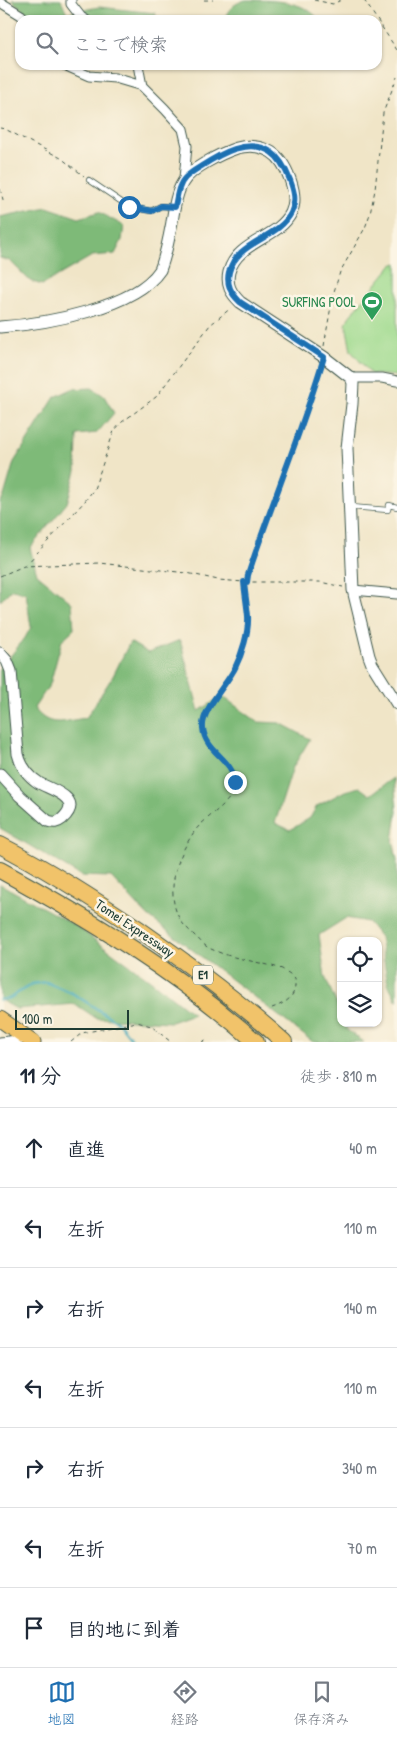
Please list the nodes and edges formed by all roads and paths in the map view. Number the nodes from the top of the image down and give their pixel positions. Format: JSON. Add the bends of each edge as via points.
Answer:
{"nodes":[{"id":1,"x":71,"y":0,"type":"edge"},
{"id":2,"x":204,"y":0,"type":"edge"},
{"id":3,"x":213,"y":0,"type":"edge"},
{"id":4,"x":314,"y":0,"type":"edge"},
{"id":5,"x":341,"y":0,"type":"edge"},
{"id":6,"x":364,"y":0,"type":"edge"},
{"id":7,"x":0,"y":2,"type":"edge"},
{"id":8,"x":21,"y":15,"type":"edge"},
{"id":9,"x":79,"y":15,"type":"edge"},
{"id":10,"x":374,"y":15,"type":"edge"},
{"id":11,"x":382,"y":27,"type":"edge"},
{"id":12,"x":397,"y":50,"type":"edge"},
{"id":13,"x":75,"y":70,"type":"edge"},
{"id":14,"x":139,"y":70,"type":"edge"},
{"id":15,"x":397,"y":78,"type":"edge"},
{"id":16,"x":142,"y":86,"type":"junction"},
{"id":17,"x":0,"y":128,"type":"edge"},
{"id":18,"x":184,"y":179,"type":"junction"},
{"id":19,"x":89,"y":180,"type":"joint"},
{"id":20,"x":0,"y":189,"type":"edge"},
{"id":21,"x":4,"y":203,"type":"dead end"},
{"id":22,"x":175,"y":207,"type":"junction"},
{"id":23,"x":240,"y":302,"type":"junction"},
{"id":24,"x":0,"y":327,"type":"edge"},
{"id":25,"x":322,"y":356,"type":"junction"},
{"id":26,"x":351,"y":378,"type":"junction"},
{"id":27,"x":397,"y":381,"type":"edge"},
{"id":28,"x":350,"y":507,"type":"junction"},
{"id":29,"x":397,"y":507,"type":"edge"},
{"id":30,"x":24,"y":566,"type":"junction"},
{"id":31,"x":0,"y":576,"type":"edge"},
{"id":32,"x":244,"y":582,"type":"junction"},
{"id":33,"x":247,"y":582,"type":"junction"},
{"id":34,"x":353,"y":590,"type":"junction"},
{"id":35,"x":397,"y":594,"type":"edge"},
{"id":36,"x":0,"y":653,"type":"edge"},
{"id":37,"x":397,"y":704,"type":"edge"},
{"id":38,"x":0,"y":774,"type":"edge"},
{"id":39,"x":0,"y":845,"type":"edge"},
{"id":40,"x":0,"y":870,"type":"edge"},
{"id":41,"x":272,"y":1008,"type":"dead end"},
{"id":42,"x":0,"y":1019,"type":"edge"},
{"id":43,"x":207,"y":1039,"type":"dead end"},
{"id":44,"x":31,"y":1040,"type":"edge"},
{"id":45,"x":0,"y":1042,"type":"edge"},
{"id":46,"x":71,"y":1042,"type":"edge"},
{"id":47,"x":171,"y":1042,"type":"edge"},
{"id":48,"x":202,"y":1042,"type":"edge"},
{"id":49,"x":256,"y":1042,"type":"edge"},
{"id":50,"x":284,"y":1042,"type":"edge"}],
"edges":[{"from":1,"to":9,"type":"street"},
{"from":2,"to":3,"type":"path"},
{"from":4,"to":5,"type":"path","via":[[333,4]]},
{"from":6,"to":10,"type":"path"},
{"from":7,"to":8,"type":"street"},
{"from":11,"to":12,"type":"path"},
{"from":13,"to":16,"type":"street","via":[[89,76],[115,78]]},
{"from":14,"to":16,"type":"street"},
{"from":15,"to":25,"type":"path","via":[[383,114],[376,190],[370,214],[340,272],[332,295]]},
{"from":16,"to":18,"type":"street","via":[[183,129],[187,146]]},
{"from":17,"to":19,"type":"path","via":[[61,158]]},
{"from":18,"to":22,"type":"street"},
{"from":18,"to":23,"type":"street","via":[[225,152],[244,146],[260,147],[273,153],[288,174],[295,200],[292,211],[283,224],[240,253],[230,270],[230,290]]},
{"from":19,"to":22,"type":"lane","via":[[129,207],[152,211],[161,206]]},
{"from":20,"to":21,"type":"path"},
{"from":22,"to":24,"type":"street","via":[[160,270],[144,288],[78,314]]},
{"from":23,"to":25,"type":"street"},
{"from":23,"to":30,"type":"path","via":[[210,325],[156,398],[114,431],[94,489]]},
{"from":25,"to":26,"type":"street"},
{"from":25,"to":33,"type":"path","via":[[312,397],[264,525]]},
{"from":26,"to":27,"type":"street"},
{"from":26,"to":28,"type":"street","via":[[347,448]]},
{"from":28,"to":29,"type":"lane","via":[[388,510],[389,505]]},
{"from":28,"to":34,"type":"street"},
{"from":30,"to":31,"type":"path"},
{"from":30,"to":32,"type":"path","via":[[99,563]]},
{"from":32,"to":33,"type":"path"},
{"from":32,"to":41,"type":"path","via":[[248,626],[240,655],[205,717],[203,727],[212,749],[232,768],[233,792],[188,841],[173,879],[180,920],[208,947],[282,969],[295,980],[294,994]]},
{"from":33,"to":34,"type":"path","via":[[320,582]]},
{"from":34,"to":35,"type":"street"},
{"from":34,"to":37,"type":"street","via":[[369,656]]},
{"from":36,"to":38,"type":"street","via":[[11,671],[20,762],[39,783],[67,798],[68,812],[59,822],[53,823],[20,796]]},
{"from":39,"to":50,"type":"highway","name":"Tomei Expressway","number":"E1","via":[[117,915],[226,993]]},
{"from":40,"to":49,"type":"highway","name":"Tomei Expressway","number":"E1","via":[[65,906],[167,972]]},
{"from":42,"to":44,"type":"main road"},
{"from":43,"to":48,"type":"path"},
{"from":44,"to":45,"type":"street"},
{"from":46,"to":47,"type":"path","via":[[82,1033],[137,1022],[151,1026]]}]}
